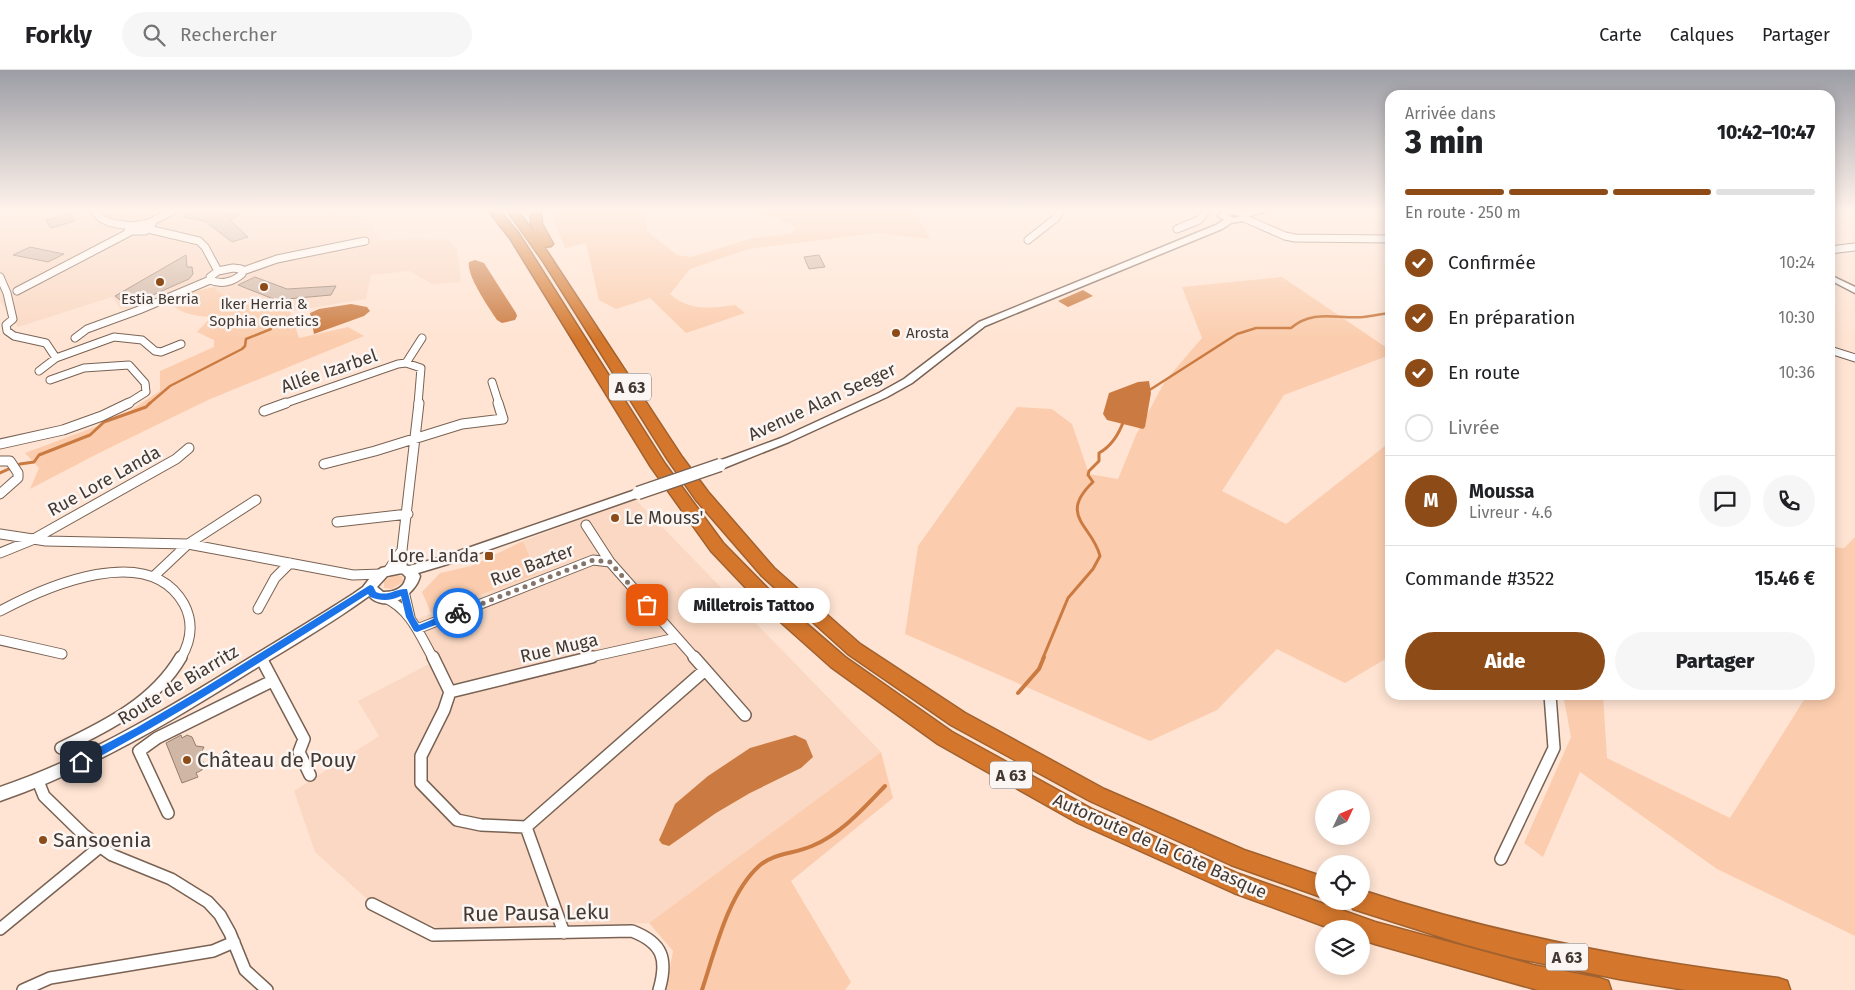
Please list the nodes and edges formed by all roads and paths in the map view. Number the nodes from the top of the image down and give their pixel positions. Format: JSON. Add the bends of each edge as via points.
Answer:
{"nodes":[{"id":1,"x":87,"y":253,"type":"edge"},
{"id":2,"x":208,"y":253,"type":"edge"},
{"id":3,"x":307,"y":253,"type":"edge"},
{"id":4,"x":526,"y":253,"type":"edge"},
{"id":5,"x":543,"y":253,"type":"edge"},
{"id":6,"x":550,"y":253,"type":"edge"},
{"id":7,"x":1156,"y":253,"type":"edge"},
{"id":8,"x":548,"y":260,"type":"junction"},
{"id":9,"x":218,"y":271,"type":"junction"},
{"id":10,"x":243,"y":271,"type":"junction"},
{"id":11,"x":0,"y":277,"type":"edge"},
{"id":12,"x":210,"y":280,"type":"junction"},
{"id":13,"x":1835,"y":280,"type":"edge"},
{"id":14,"x":1855,"y":290,"type":"edge"},
{"id":15,"x":17,"y":291,"type":"dead end"},
{"id":16,"x":0,"y":300,"type":"edge"},
{"id":17,"x":9,"y":300,"type":"junction"},
{"id":18,"x":114,"y":337,"type":"junction"},
{"id":19,"x":422,"y":338,"type":"dead end"},
{"id":20,"x":181,"y":344,"type":"dead end"},
{"id":21,"x":1835,"y":352,"type":"edge"},
{"id":22,"x":56,"y":358,"type":"junction"},
{"id":23,"x":1855,"y":358,"type":"edge"},
{"id":24,"x":406,"y":363,"type":"junction"},
{"id":25,"x":39,"y":371,"type":"dead end"},
{"id":26,"x":50,"y":380,"type":"dead end"},
{"id":27,"x":492,"y":382,"type":"dead end"},
{"id":28,"x":264,"y":411,"type":"dead end"},
{"id":29,"x":416,"y":438,"type":"junction"},
{"id":30,"x":0,"y":444,"type":"edge"},
{"id":31,"x":189,"y":448,"type":"dead end"},
{"id":32,"x":0,"y":461,"type":"edge"},
{"id":33,"x":324,"y":464,"type":"dead end"},
{"id":34,"x":0,"y":494,"type":"edge"},
{"id":35,"x":256,"y":500,"type":"dead end"},
{"id":36,"x":408,"y":514,"type":"junction"},
{"id":37,"x":337,"y":522,"type":"dead end"},
{"id":38,"x":586,"y":525,"type":"dead end"},
{"id":39,"x":0,"y":534,"type":"edge"},
{"id":40,"x":32,"y":540,"type":"junction"},
{"id":41,"x":188,"y":544,"type":"junction"},
{"id":42,"x":402,"y":550,"type":"junction"},
{"id":43,"x":0,"y":553,"type":"edge"},
{"id":44,"x":290,"y":562,"type":"junction"},
{"id":45,"x":610,"y":562,"type":"junction"},
{"id":46,"x":384,"y":572,"type":"junction"},
{"id":47,"x":408,"y":573,"type":"junction"},
{"id":48,"x":353,"y":575,"type":"junction"},
{"id":49,"x":153,"y":577,"type":"junction"},
{"id":50,"x":404,"y":591,"type":"junction"},
{"id":51,"x":376,"y":592,"type":"junction"},
{"id":52,"x":258,"y":609,"type":"dead end"},
{"id":53,"x":0,"y":612,"type":"edge"},
{"id":54,"x":410,"y":617,"type":"junction"},
{"id":55,"x":417,"y":629,"type":"junction"},
{"id":56,"x":676,"y":638,"type":"junction"},
{"id":57,"x":0,"y":640,"type":"edge"},
{"id":58,"x":62,"y":654,"type":"dead end"},
{"id":59,"x":261,"y":658,"type":"junction"},
{"id":60,"x":705,"y":670,"type":"junction"},
{"id":61,"x":272,"y":681,"type":"junction"},
{"id":62,"x":450,"y":692,"type":"junction"},
{"id":63,"x":1550,"y":700,"type":"edge"},
{"id":64,"x":745,"y":715,"type":"dead end"},
{"id":65,"x":61,"y":748,"type":"dead end"},
{"id":66,"x":310,"y":775,"type":"dead end"},
{"id":67,"x":38,"y":781,"type":"junction"},
{"id":68,"x":0,"y":794,"type":"edge"},
{"id":69,"x":168,"y":813,"type":"dead end"},
{"id":70,"x":526,"y":827,"type":"junction"},
{"id":71,"x":100,"y":846,"type":"junction"},
{"id":72,"x":1501,"y":859,"type":"dead end"},
{"id":73,"x":1315,"y":885,"type":"edge"},
{"id":74,"x":372,"y":904,"type":"dead end"},
{"id":75,"x":1370,"y":904,"type":"edge"},
{"id":76,"x":0,"y":929,"type":"edge"},
{"id":77,"x":564,"y":933,"type":"junction"},
{"id":78,"x":234,"y":942,"type":"junction"},
{"id":79,"x":24,"y":990,"type":"edge"},
{"id":80,"x":265,"y":990,"type":"edge"},
{"id":81,"x":659,"y":990,"type":"edge"},
{"id":82,"x":1599,"y":990,"type":"edge"},
{"id":83,"x":1778,"y":990,"type":"edge"}],
"edges":[{"from":1,"to":15,"type":"street"},
{"from":2,"to":9,"type":"street"},
{"from":3,"to":10,"type":"street"},
{"from":4,"to":82,"type":"highway","name":"Autoroute de la Côte Basque","number":"A 63","via":[[659,467],[717,547],[772,604],[838,662],[945,738],[1085,816],[1234,883],[1375,933],[1533,977]]},
{"from":5,"to":8,"type":"highway","name":"Autoroute de la Côte Basque","number":"A 63"},
{"from":6,"to":8,"type":"highway"},
{"from":7,"to":47,"type":"main road","name":"Avenue Alan Seeger","bridge":true,"via":[[982,324],[908,381],[785,440]]},
{"from":8,"to":73,"type":"highway","name":"Autoroute de la Côte Basque","number":"A 63","via":[[702,496],[768,572],[854,649],[958,718],[1097,795],[1239,858]]},
{"from":9,"to":10,"type":"street","via":[[233,268]]},
{"from":9,"to":12,"type":"street"},
{"from":10,"to":12,"type":"street","via":[[230,282]]},
{"from":11,"to":17,"type":"street"},
{"from":12,"to":18,"type":"street","via":[[74,338]]},
{"from":13,"to":14,"type":"street"},
{"from":16,"to":17,"type":"street"},
{"from":17,"to":22,"type":"street","via":[[13,319],[6,325],[7,331],[14,336],[46,343]]},
{"from":18,"to":20,"type":"street","via":[[142,340],[161,352]]},
{"from":18,"to":22,"type":"street"},
{"from":19,"to":24,"type":"street","name":"Allée Izarbel"},
{"from":21,"to":23,"type":"street"},
{"from":22,"to":25,"type":"street"},
{"from":24,"to":28,"type":"street","name":"Allée Izarbel"},
{"from":24,"to":29,"type":"street","name":"Allée Izarbel","via":[[422,371]]},
{"from":26,"to":30,"type":"street","via":[[84,368],[128,365],[146,383],[146,392],[137,400],[54,433],[28,435]]},
{"from":27,"to":29,"type":"street","via":[[502,418],[462,424]]},
{"from":29,"to":33,"type":"street"},
{"from":29,"to":36,"type":"street","name":"Allée Izarbel"},
{"from":31,"to":40,"type":"street","name":"Rue Lore Landa","via":[[176,459]]},
{"from":32,"to":34,"type":"street","via":[[10,460],[18,473],[18,478]]},
{"from":35,"to":41,"type":"street"},
{"from":36,"to":37,"type":"street"},
{"from":36,"to":42,"type":"street","name":"Allée Izarbel"},
{"from":38,"to":45,"type":"street"},
{"from":39,"to":40,"type":"street","name":"Rue Lore Landa"},
{"from":40,"to":41,"type":"street","name":"Rue Lore Landa"},
{"from":40,"to":43,"type":"street","name":"Rue Lore Landa"},
{"from":41,"to":44,"type":"street","name":"Rue Lore Landa"},
{"from":41,"to":49,"type":"street"},
{"from":42,"to":46,"type":"street"},
{"from":42,"to":47,"type":"street"},
{"from":44,"to":48,"type":"street","name":"Rue Lore Landa"},
{"from":44,"to":52,"type":"street","via":[[274,578]]},
{"from":45,"to":55,"type":"street","name":"Rue Bazter","via":[[593,560]]},
{"from":45,"to":56,"type":"street"},
{"from":46,"to":47,"type":"main road"},
{"from":46,"to":48,"type":"street"},
{"from":46,"to":51,"type":"main road"},
{"from":47,"to":50,"type":"main road"},
{"from":48,"to":51,"type":"street"},
{"from":49,"to":53,"type":"street","via":[[113,572],[77,578],[33,594]]},
{"from":49,"to":65,"type":"street","via":[[173,588],[187,609],[191,634],[186,648],[165,679],[130,711]]},
{"from":50,"to":51,"type":"main road","name":"Route de Biarritz"},
{"from":50,"to":54,"type":"street"},
{"from":51,"to":54,"type":"street","via":[[397,602]]},
{"from":51,"to":59,"type":"main road","name":"Route de Biarritz","via":[[342,607]]},
{"from":54,"to":55,"type":"street"},
{"from":55,"to":62,"type":"street"},
{"from":56,"to":60,"type":"street"},
{"from":56,"to":62,"type":"street","name":"Rue Muga"},
{"from":57,"to":58,"type":"street"},
{"from":59,"to":61,"type":"street"},
{"from":59,"to":67,"type":"main road","name":"Route de Biarritz","via":[[98,754]]},
{"from":60,"to":64,"type":"street"},
{"from":60,"to":70,"type":"street"},
{"from":61,"to":66,"type":"street","via":[[304,739],[299,752]]},
{"from":61,"to":69,"type":"street","via":[[157,738],[139,751]]},
{"from":62,"to":70,"type":"street","via":[[421,756],[421,783],[457,820],[481,825]]},
{"from":63,"to":72,"type":"street","via":[[1554,748]]},
{"from":67,"to":68,"type":"main road","name":"Route de Biarritz"},
{"from":67,"to":71,"type":"street","via":[[44,796]]},
{"from":70,"to":77,"type":"street"},
{"from":71,"to":76,"type":"street"},
{"from":71,"to":78,"type":"street","via":[[112,855],[170,878],[208,902],[220,915]]},
{"from":74,"to":77,"type":"street","name":"Rue Pausa Leku","via":[[433,935]]},
{"from":75,"to":83,"type":"highway","number":"A 63","via":[[1527,950],[1680,979]]},
{"from":77,"to":81,"type":"street","name":"Rue Pausa Leku","via":[[632,931],[647,936],[658,946],[664,966]]},
{"from":78,"to":79,"type":"street","via":[[213,951],[50,978]]},
{"from":78,"to":80,"type":"street","via":[[245,970]]}]}
